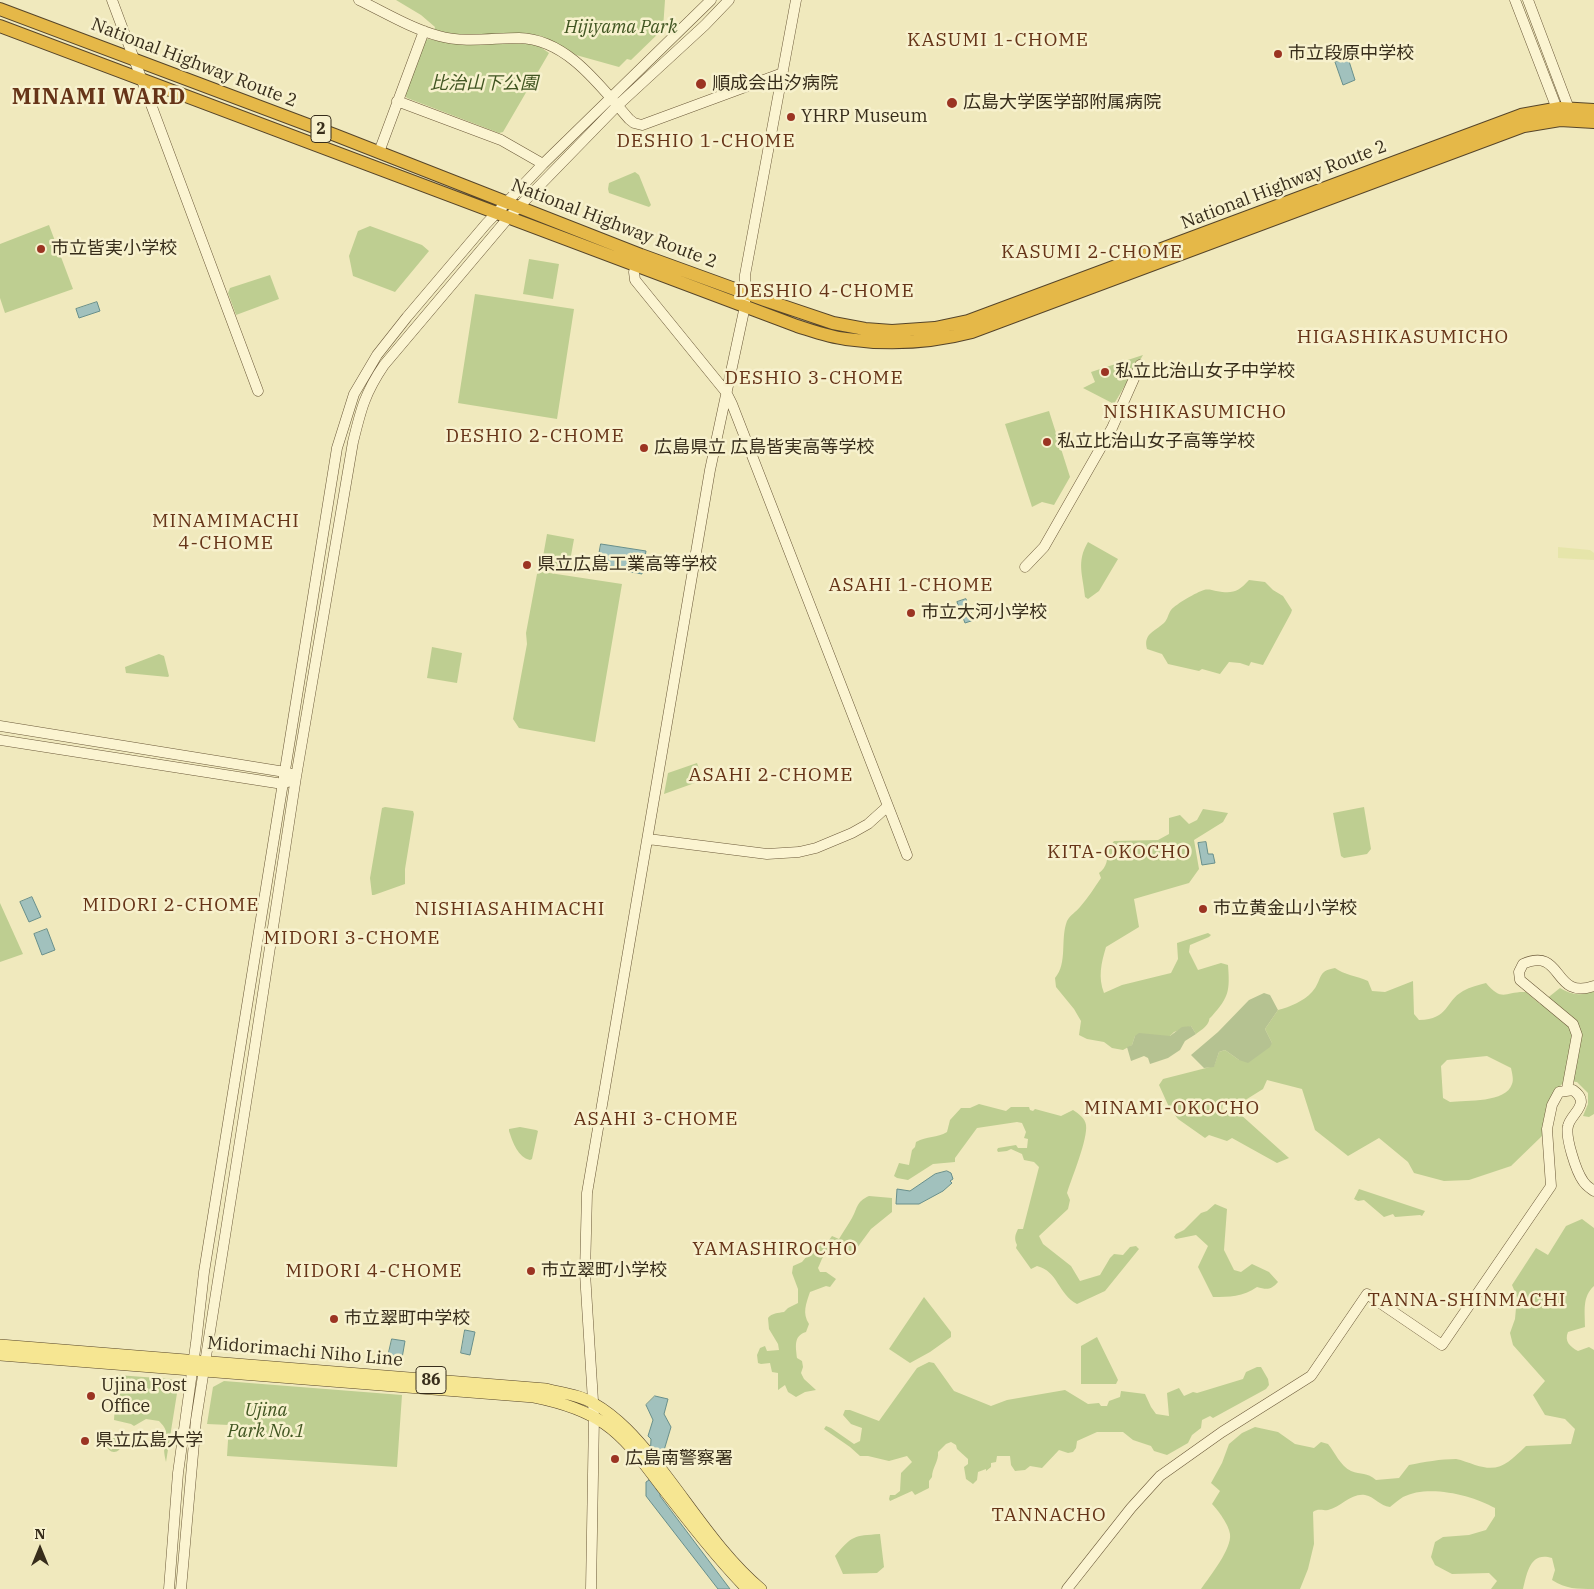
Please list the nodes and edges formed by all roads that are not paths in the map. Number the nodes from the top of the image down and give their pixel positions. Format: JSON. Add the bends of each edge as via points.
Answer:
{"nodes":[{"id":1,"x":112,"y":0,"type":"edge"},
{"id":2,"x":359,"y":0,"type":"edge"},
{"id":3,"x":711,"y":0,"type":"edge"},
{"id":4,"x":729,"y":0,"type":"edge"},
{"id":5,"x":796,"y":0,"type":"edge"},
{"id":6,"x":1515,"y":0,"type":"edge"},
{"id":7,"x":1528,"y":0,"type":"edge"},
{"id":8,"x":0,"y":9,"type":"edge"},
{"id":9,"x":0,"y":26,"type":"edge"},
{"id":10,"x":424,"y":31,"type":"junction"},
{"id":11,"x":133,"y":59,"type":"junction"},
{"id":12,"x":783,"y":73,"type":"junction"},
{"id":13,"x":141,"y":79,"type":"junction"},
{"id":14,"x":610,"y":98,"type":"junction"},
{"id":15,"x":397,"y":101,"type":"junction"},
{"id":16,"x":618,"y":106,"type":"junction"},
{"id":17,"x":1594,"y":110,"type":"edge"},
{"id":18,"x":1565,"y":114,"type":"junction"},
{"id":19,"x":1594,"y":122,"type":"edge"},
{"id":20,"x":379,"y":152,"type":"junction"},
{"id":21,"x":542,"y":164,"type":"junction"},
{"id":22,"x":513,"y":204,"type":"junction"},
{"id":23,"x":503,"y":215,"type":"junction"},
{"id":24,"x":639,"y":260,"type":"junction"},
{"id":25,"x":744,"y":293,"type":"junction"},
{"id":26,"x":744,"y":306,"type":"junction"},
{"id":27,"x":1140,"y":365,"type":"dead end"},
{"id":28,"x":258,"y":391,"type":"dead end"},
{"id":29,"x":726,"y":392,"type":"junction"},
{"id":30,"x":1026,"y":567,"type":"dead end"},
{"id":31,"x":0,"y":726,"type":"edge"},
{"id":32,"x":0,"y":740,"type":"edge"},
{"id":33,"x":285,"y":772,"type":"junction"},
{"id":34,"x":296,"y":776,"type":"junction"},
{"id":35,"x":283,"y":784,"type":"junction"},
{"id":36,"x":888,"y":806,"type":"junction"},
{"id":37,"x":648,"y":839,"type":"junction"},
{"id":38,"x":907,"y":855,"type":"dead end"},
{"id":39,"x":1594,"y":986,"type":"edge"},
{"id":40,"x":1567,"y":1090,"type":"junction"},
{"id":41,"x":1594,"y":1192,"type":"edge"},
{"id":42,"x":0,"y":1345,"type":"edge"},
{"id":43,"x":13,"y":1346,"type":"junction"},
{"id":44,"x":0,"y":1354,"type":"edge"},
{"id":45,"x":199,"y":1365,"type":"junction"},
{"id":46,"x":593,"y":1403,"type":"junction"},
{"id":47,"x":594,"y":1417,"type":"junction"},
{"id":48,"x":169,"y":1589,"type":"edge"},
{"id":49,"x":181,"y":1589,"type":"edge"},
{"id":50,"x":590,"y":1589,"type":"edge"},
{"id":51,"x":748,"y":1589,"type":"edge"},
{"id":52,"x":761,"y":1589,"type":"edge"},
{"id":53,"x":1067,"y":1589,"type":"edge"}],
"edges":[{"from":1,"to":11,"type":"street"},
{"from":2,"to":10,"type":"street"},
{"from":3,"to":14,"type":"street"},
{"from":4,"to":16,"type":"street"},
{"from":5,"to":12,"type":"street"},
{"from":6,"to":18,"type":"street"},
{"from":7,"to":18,"type":"street"},
{"from":8,"to":11,"type":"highway","name":"National Highway Route 2","number":"2"},
{"from":9,"to":13,"type":"highway","name":"National Highway Route 2","number":"2"},
{"from":10,"to":14,"type":"street","via":[[440,37],[522,38],[542,42],[577,63]]},
{"from":10,"to":15,"type":"street"},
{"from":11,"to":13,"type":"street"},
{"from":11,"to":20,"type":"highway","name":"National Highway Route 2","number":"2"},
{"from":12,"to":16,"type":"street","via":[[642,125],[634,123]]},
{"from":12,"to":25,"type":"street"},
{"from":13,"to":23,"type":"highway","name":"National Highway Route 2","number":"2"},
{"from":13,"to":28,"type":"street"},
{"from":14,"to":16,"type":"street"},
{"from":14,"to":21,"type":"street"},
{"from":15,"to":20,"type":"street"},
{"from":15,"to":21,"type":"street","via":[[502,140]]},
{"from":16,"to":22,"type":"street"},
{"from":17,"to":18,"type":"highway","name":"National Highway Route 2","number":"2"},
{"from":18,"to":19,"type":"highway","name":"National Highway Route 2","number":"2"},
{"from":18,"to":25,"type":"highway","name":"National Highway Route 2","number":"2","via":[[1521,115],[1001,310],[950,325],[912,330],[865,329],[833,323]]},
{"from":18,"to":26,"type":"highway","name":"National Highway Route 2","number":"2","via":[[1524,126],[998,323],[952,337],[918,342],[844,339]]},
{"from":20,"to":22,"type":"highway","name":"National Highway Route 2","number":"2"},
{"from":21,"to":22,"type":"street"},
{"from":22,"to":23,"type":"street"},
{"from":22,"to":24,"type":"highway","name":"National Highway Route 2","number":"2"},
{"from":23,"to":24,"type":"highway","name":"National Highway Route 2","number":"2"},
{"from":23,"to":33,"type":"street","via":[[407,317],[377,355],[349,406],[338,448]]},
{"from":23,"to":34,"type":"street","via":[[384,365],[364,398],[353,442]]},
{"from":24,"to":25,"type":"highway","name":"National Highway Route 2","number":"2"},
{"from":24,"to":26,"type":"highway","name":"National Highway Route 2","number":"2"},
{"from":24,"to":29,"type":"street","via":[[634,272],[635,280]]},
{"from":25,"to":26,"type":"street"},
{"from":26,"to":29,"type":"street"},
{"from":27,"to":30,"type":"street","via":[[1112,428],[1044,547]]},
{"from":29,"to":36,"type":"street"},
{"from":29,"to":37,"type":"street"},
{"from":31,"to":33,"type":"street"},
{"from":32,"to":35,"type":"street"},
{"from":33,"to":34,"type":"street"},
{"from":33,"to":35,"type":"street"},
{"from":34,"to":35,"type":"street"},
{"from":34,"to":45,"type":"street"},
{"from":35,"to":45,"type":"street","via":[[205,1266]]},
{"from":36,"to":37,"type":"street","via":[[852,833],[799,852],[767,854]]},
{"from":36,"to":38,"type":"street"},
{"from":37,"to":46,"type":"street","via":[[587,1193],[585,1273]]},
{"from":39,"to":40,"type":"street","via":[[1584,990],[1572,988],[1556,969],[1544,961],[1532,960],[1523,964],[1519,972],[1520,980],[1573,1024],[1577,1035]]},
{"from":40,"to":41,"type":"street","via":[[1579,1094],[1581,1101],[1571,1117],[1568,1140],[1581,1179]]},
{"from":40,"to":53,"type":"street","via":[[1558,1092],[1547,1129],[1550,1186],[1442,1345],[1367,1294],[1311,1376],[1160,1476]]},
{"from":42,"to":43,"type":"main road","name":"Midorimachi Niho Line","number":"86"},
{"from":43,"to":44,"type":"street"},
{"from":43,"to":45,"type":"main road","name":"Midorimachi Niho Line","number":"86"},
{"from":44,"to":45,"type":"main road","name":"Midorimachi Niho Line","number":"86"},
{"from":45,"to":46,"type":"main road","name":"Midorimachi Niho Line","number":"86","via":[[221,1363],[546,1388]]},
{"from":45,"to":47,"type":"main road","name":"Midorimachi Niho Line","number":"86","via":[[534,1397],[574,1407]]},
{"from":45,"to":48,"type":"street","via":[[178,1473]]},
{"from":45,"to":49,"type":"street"},
{"from":46,"to":47,"type":"street"},
{"from":46,"to":52,"type":"main road","name":"Midorimachi Niho Line","number":"86","via":[[626,1428],[733,1562]]},
{"from":47,"to":50,"type":"street"},
{"from":47,"to":51,"type":"main road","name":"Midorimachi Niho Line","number":"86","via":[[618,1435],[647,1467],[721,1561]]}]}
